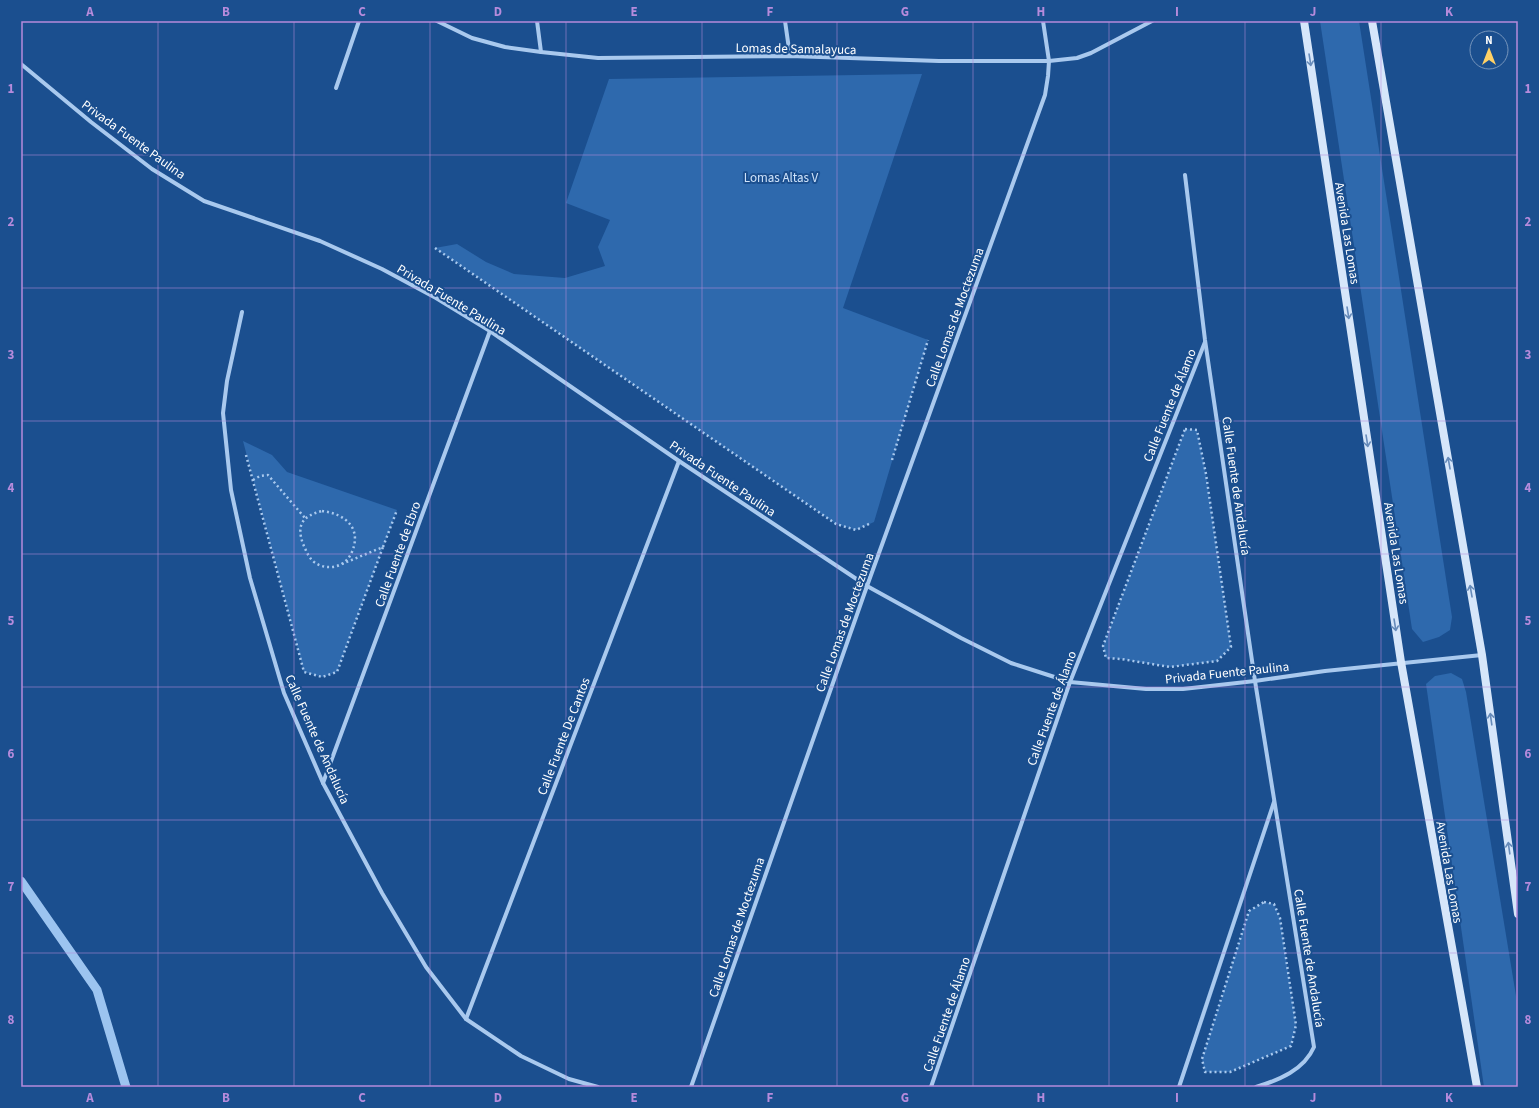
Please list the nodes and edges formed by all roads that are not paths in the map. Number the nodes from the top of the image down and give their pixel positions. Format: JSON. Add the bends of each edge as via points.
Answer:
{"nodes":[{"id":1,"x":359,"y":21,"type":"edge"},
{"id":2,"x":437,"y":21,"type":"edge"},
{"id":3,"x":537,"y":21,"type":"edge"},
{"id":4,"x":785,"y":21,"type":"edge"},
{"id":5,"x":1043,"y":21,"type":"edge"},
{"id":6,"x":1152,"y":21,"type":"edge"},
{"id":7,"x":1304,"y":21,"type":"edge"},
{"id":8,"x":1372,"y":21,"type":"edge"},
{"id":9,"x":541,"y":52,"type":"junction"},
{"id":10,"x":790,"y":56,"type":"junction"},
{"id":11,"x":1049,"y":61,"type":"junction"},
{"id":12,"x":21,"y":64,"type":"edge"},
{"id":13,"x":336,"y":88,"type":"dead end"},
{"id":14,"x":1185,"y":175,"type":"dead end"},
{"id":15,"x":242,"y":312,"type":"dead end"},
{"id":16,"x":490,"y":331,"type":"junction"},
{"id":17,"x":1205,"y":340,"type":"junction"},
{"id":18,"x":679,"y":461,"type":"junction"},
{"id":19,"x":867,"y":586,"type":"junction"},
{"id":20,"x":1482,"y":655,"type":"junction"},
{"id":21,"x":1401,"y":662,"type":"junction"},
{"id":22,"x":1255,"y":681,"type":"junction"},
{"id":23,"x":1070,"y":682,"type":"junction"},
{"id":24,"x":323,"y":783,"type":"junction"},
{"id":25,"x":1275,"y":800,"type":"junction"},
{"id":26,"x":1518,"y":914,"type":"edge"},
{"id":27,"x":466,"y":1019,"type":"junction"},
{"id":28,"x":598,"y":1087,"type":"edge"},
{"id":29,"x":690,"y":1087,"type":"edge"},
{"id":30,"x":931,"y":1087,"type":"edge"},
{"id":31,"x":1179,"y":1087,"type":"edge"},
{"id":32,"x":1256,"y":1087,"type":"edge"},
{"id":33,"x":1477,"y":1087,"type":"edge"}],
"edges":[{"from":1,"to":13,"type":"street"},
{"from":2,"to":9,"type":"street","name":"Lomas de Samalayuca","via":[[479,40]]},
{"from":3,"to":9,"type":"street"},
{"from":4,"to":10,"type":"street"},
{"from":5,"to":11,"type":"street","name":"Calle Lomas de Moctezuma"},
{"from":6,"to":11,"type":"street","name":"Lomas de Samalayuca","via":[[1091,53],[1077,58]]},
{"from":7,"to":21,"type":"main road","name":"Avenida Las Lomas","one_way":true},
{"from":20,"to":8,"type":"main road","one_way":true},
{"from":9,"to":10,"type":"street","name":"Lomas de Samalayuca","via":[[598,58]]},
{"from":10,"to":11,"type":"street","name":"Lomas de Samalayuca","via":[[939,61]]},
{"from":11,"to":19,"type":"street","name":"Calle Lomas de Moctezuma","via":[[1045,95]]},
{"from":12,"to":16,"type":"street","name":"Privada Fuente Paulina","via":[[152,169],[204,201],[320,241],[382,269]]},
{"from":14,"to":17,"type":"street","name":"Calle Fuente de Andalucía"},
{"from":15,"to":24,"type":"street","name":"Calle Fuente de Andalucía","via":[[223,413],[231,490],[250,578],[284,693]]},
{"from":16,"to":18,"type":"street","name":"Privada Fuente Paulina"},
{"from":16,"to":24,"type":"street","name":"Calle Fuente de Ebro"},
{"from":17,"to":22,"type":"street","name":"Calle Fuente de Andalucía"},
{"from":17,"to":23,"type":"street","name":"Calle Fuente de Álamo"},
{"from":18,"to":19,"type":"street","name":"Privada Fuente Paulina"},
{"from":18,"to":27,"type":"street","name":"Calle Fuente De Cantos"},
{"from":19,"to":23,"type":"street","name":"Privada Fuente Paulina","via":[[1011,663]]},
{"from":19,"to":29,"type":"street","name":"Calle Lomas de Moctezuma"},
{"from":20,"to":21,"type":"street","name":"Privada Fuente Paulina"},
{"from":26,"to":20,"type":"main road","one_way":true},
{"from":21,"to":22,"type":"street","name":"Privada Fuente Paulina"},
{"from":21,"to":33,"type":"main road","name":"Avenida Las Lomas"},
{"from":22,"to":23,"type":"street","name":"Privada Fuente Paulina","via":[[1183,689],[1146,689]]},
{"from":22,"to":25,"type":"street","name":"Calle Fuente de Andalucía"},
{"from":23,"to":30,"type":"street","name":"Calle Fuente de Álamo"},
{"from":24,"to":27,"type":"street","name":"Calle Fuente de Andalucía","via":[[382,893],[426,967]]},
{"from":25,"to":31,"type":"street","name":"Calle Fuente de Andalucía"},
{"from":25,"to":32,"type":"street","name":"Calle Fuente de Andalucía","via":[[1314,1047],[1303,1065],[1274,1082]]},
{"from":27,"to":28,"type":"street","name":"Calle Fuente de Andalucía","via":[[520,1056],[569,1079]]}]}
